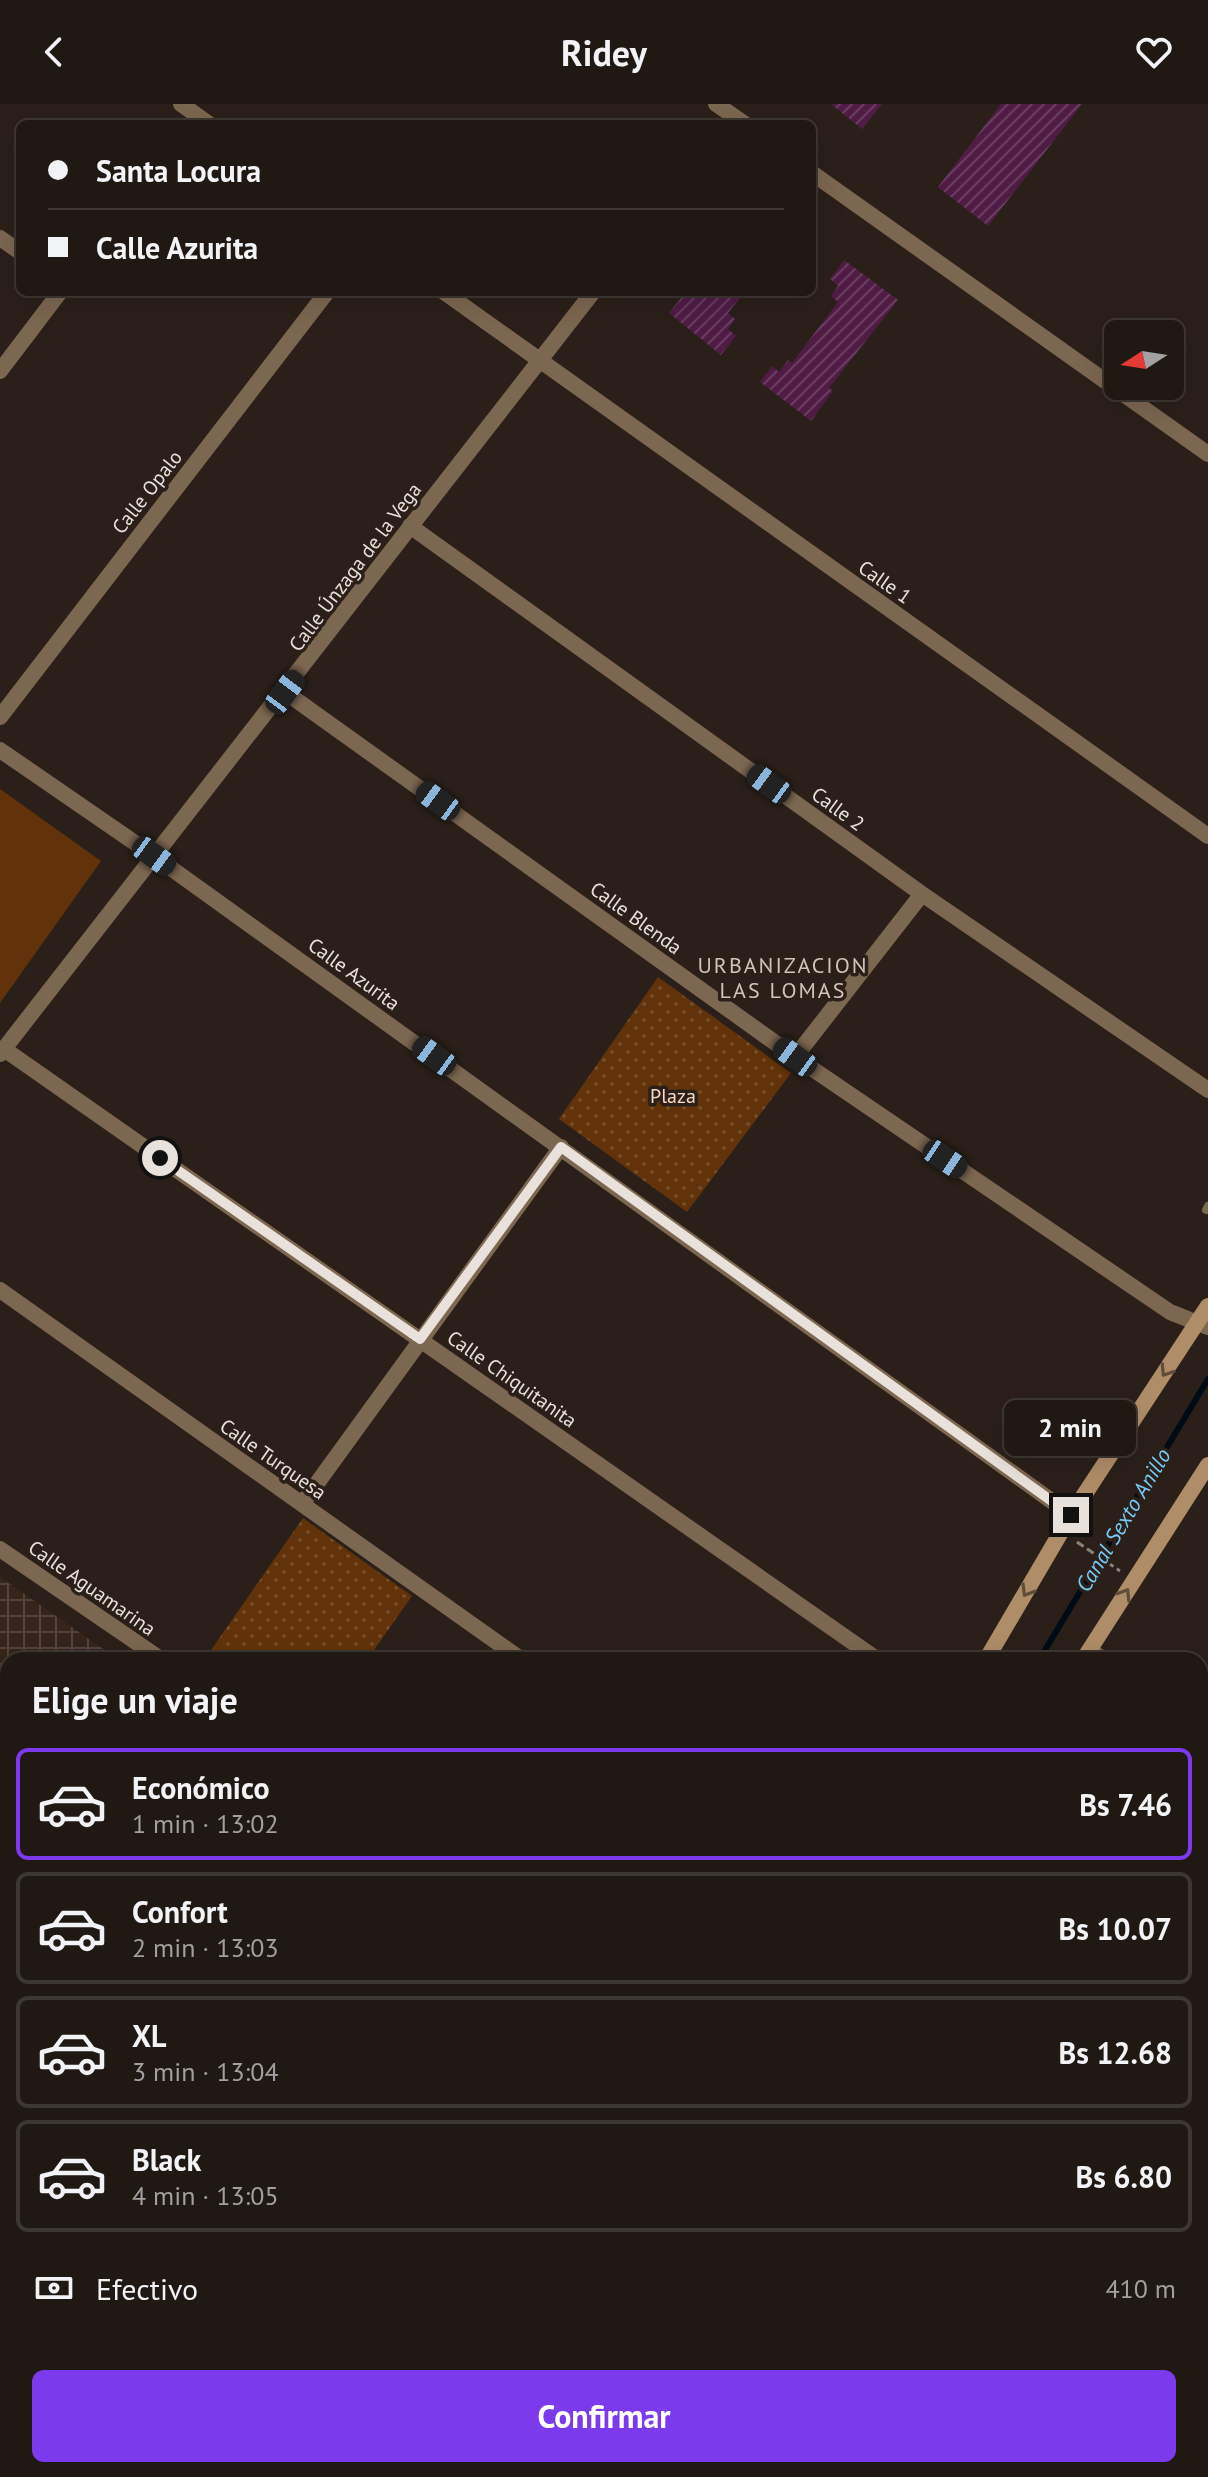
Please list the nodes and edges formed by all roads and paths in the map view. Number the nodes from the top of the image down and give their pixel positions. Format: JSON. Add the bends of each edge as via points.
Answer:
{"nodes":[{"id":1,"x":181,"y":104,"type":"edge"},
{"id":2,"x":716,"y":104,"type":"edge"},
{"id":3,"x":736,"y":117,"type":"edge"},
{"id":4,"x":198,"y":120,"type":"edge"},
{"id":5,"x":816,"y":176,"type":"edge"},
{"id":6,"x":57,"y":296,"type":"edge"},
{"id":7,"x":324,"y":296,"type":"edge"},
{"id":8,"x":449,"y":296,"type":"edge"},
{"id":9,"x":590,"y":296,"type":"edge"},
{"id":10,"x":538,"y":361,"type":"junction"},
{"id":11,"x":0,"y":371,"type":"edge"},
{"id":12,"x":1208,"y":454,"type":"edge"},
{"id":13,"x":410,"y":526,"type":"junction"},
{"id":14,"x":285,"y":692,"type":"junction"},
{"id":15,"x":0,"y":717,"type":"edge"},
{"id":16,"x":0,"y":750,"type":"edge"},
{"id":17,"x":1208,"y":836,"type":"edge"},
{"id":18,"x":154,"y":856,"type":"junction"},
{"id":19,"x":922,"y":894,"type":"junction"},
{"id":20,"x":2,"y":1051,"type":"edge"},
{"id":21,"x":795,"y":1057,"type":"junction"},
{"id":22,"x":1208,"y":1090,"type":"edge"},
{"id":23,"x":561,"y":1147,"type":"junction"},
{"id":24,"x":0,"y":1290,"type":"edge"},
{"id":25,"x":1208,"y":1306,"type":"edge"},
{"id":26,"x":1203,"y":1325,"type":"edge"},
{"id":27,"x":420,"y":1339,"type":"junction"},
{"id":28,"x":1208,"y":1465,"type":"edge"},
{"id":29,"x":302,"y":1504,"type":"junction"},
{"id":30,"x":1071,"y":1515,"type":"junction"},
{"id":31,"x":1077,"y":1542,"type":"dead end"},
{"id":32,"x":0,"y":1549,"type":"edge"},
{"id":33,"x":1116,"y":1569,"type":"dead end"},
{"id":34,"x":150,"y":1652,"type":"edge"},
{"id":35,"x":511,"y":1652,"type":"edge"},
{"id":36,"x":867,"y":1652,"type":"edge"},
{"id":37,"x":991,"y":1652,"type":"edge"},
{"id":38,"x":1088,"y":1652,"type":"edge"}],
"edges":[{"from":1,"to":4,"type":"street"},
{"from":2,"to":3,"type":"street"},
{"from":5,"to":12,"type":"street"},
{"from":6,"to":11,"type":"street"},
{"from":7,"to":15,"type":"street","name":"Calle Opalo"},
{"from":8,"to":10,"type":"street","name":"Calle 1"},
{"from":9,"to":10,"type":"street","name":"Calle Únzaga de la Vega"},
{"from":10,"to":13,"type":"street","name":"Calle Únzaga de la Vega"},
{"from":10,"to":17,"type":"street","name":"Calle 1"},
{"from":13,"to":14,"type":"street","name":"Calle Únzaga de la Vega"},
{"from":13,"to":19,"type":"street","name":"Calle 2"},
{"from":14,"to":18,"type":"street","name":"Calle Únzaga de la Vega"},
{"from":14,"to":21,"type":"street","name":"Calle Blenda"},
{"from":16,"to":18,"type":"street","name":"Calle Azurita"},
{"from":18,"to":20,"type":"street","name":"Calle Únzaga de la Vega"},
{"from":18,"to":23,"type":"street","name":"Calle Azurita"},
{"from":19,"to":21,"type":"street"},
{"from":19,"to":22,"type":"street","name":"Calle 2"},
{"from":20,"to":27,"type":"street","name":"Calle Chiquitanita"},
{"from":21,"to":26,"type":"street","name":"Calle Blenda","via":[[1170,1312]]},
{"from":23,"to":27,"type":"street"},
{"from":23,"to":30,"type":"street","name":"Calle Azurita"},
{"from":24,"to":29,"type":"street","name":"Calle Turquesa"},
{"from":25,"to":26,"type":"main road"},
{"from":26,"to":30,"type":"main road","one_way":true},
{"from":27,"to":29,"type":"street"},
{"from":27,"to":36,"type":"street","name":"Calle Chiquitanita"},
{"from":38,"to":28,"type":"main road","one_way":true},
{"from":29,"to":35,"type":"street","name":"Calle Turquesa"},
{"from":30,"to":37,"type":"main road","one_way":true},
{"from":31,"to":33,"type":"path"},
{"from":32,"to":34,"type":"street","name":"Calle Aguamarina"}]}
